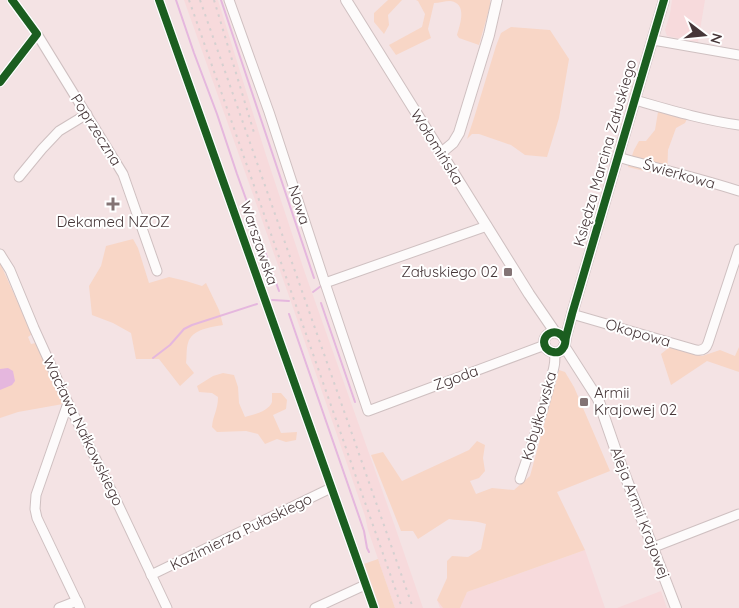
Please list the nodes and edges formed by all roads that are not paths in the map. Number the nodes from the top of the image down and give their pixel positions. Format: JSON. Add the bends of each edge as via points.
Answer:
{"nodes":[{"id":1,"x":12,"y":0,"type":"edge"},
{"id":2,"x":159,"y":0,"type":"edge"},
{"id":3,"x":230,"y":0,"type":"edge"},
{"id":4,"x":346,"y":0,"type":"edge"},
{"id":5,"x":497,"y":0,"type":"edge"},
{"id":6,"x":664,"y":0,"type":"edge"},
{"id":7,"x":37,"y":34,"type":"junction"},
{"id":8,"x":653,"y":40,"type":"junction"},
{"id":9,"x":739,"y":55,"type":"edge"},
{"id":10,"x":0,"y":82,"type":"edge"},
{"id":11,"x":635,"y":100,"type":"junction"},
{"id":12,"x":86,"y":114,"type":"junction"},
{"id":13,"x":739,"y":125,"type":"edge"},
{"id":14,"x":441,"y":153,"type":"junction"},
{"id":15,"x":618,"y":157,"type":"junction"},
{"id":16,"x":19,"y":177,"type":"dead end"},
{"id":17,"x":739,"y":191,"type":"edge"},
{"id":18,"x":487,"y":226,"type":"junction"},
{"id":19,"x":739,"y":249,"type":"edge"},
{"id":20,"x":0,"y":254,"type":"edge"},
{"id":21,"x":157,"y":271,"type":"dead end"},
{"id":22,"x":325,"y":284,"type":"junction"},
{"id":23,"x":572,"y":314,"type":"junction"},
{"id":24,"x":556,"y":342,"type":"junction"},
{"id":25,"x":68,"y":403,"type":"junction"},
{"id":26,"x":368,"y":411,"type":"joint"},
{"id":27,"x":520,"y":479,"type":"dead end"},
{"id":28,"x":332,"y":491,"type":"junction"},
{"id":29,"x":739,"y":514,"type":"edge"},
{"id":30,"x":654,"y":547,"type":"junction"},
{"id":31,"x":151,"y":575,"type":"junction"},
{"id":32,"x":365,"y":585,"type":"junction"},
{"id":33,"x":79,"y":604,"type":"edge"},
{"id":34,"x":59,"y":608,"type":"edge"},
{"id":35,"x":167,"y":608,"type":"edge"},
{"id":36,"x":315,"y":608,"type":"edge"},
{"id":37,"x":374,"y":608,"type":"edge"},
{"id":38,"x":676,"y":608,"type":"edge"}],
"edges":[{"from":1,"to":7,"type":"street","name":"Poprzeczna"},
{"from":2,"to":28,"type":"street","name":"Warszawska"},
{"from":3,"to":22,"type":"street","name":"Nowa"},
{"from":4,"to":14,"type":"street","name":"Wołomińska"},
{"from":5,"to":14,"type":"street","via":[[459,133]]},
{"from":6,"to":8,"type":"street","name":"Księdza Marcina Załuskiego"},
{"from":7,"to":10,"type":"street"},
{"from":7,"to":12,"type":"street","name":"Poprzeczna"},
{"from":8,"to":9,"type":"street"},
{"from":8,"to":11,"type":"street","name":"Księdza Marcina Załuskiego"},
{"from":11,"to":13,"type":"street","via":[[701,119]]},
{"from":11,"to":15,"type":"street","name":"Księdza Marcina Załuskiego"},
{"from":12,"to":16,"type":"street","via":[[59,132]]},
{"from":12,"to":21,"type":"street","name":"Poprzeczna","via":[[123,174]]},
{"from":14,"to":18,"type":"street","name":"Wołomińska"},
{"from":15,"to":17,"type":"street","name":"Świerkowa"},
{"from":15,"to":23,"type":"street","name":"Księdza Marcina Załuskiego"},
{"from":18,"to":22,"type":"street"},
{"from":18,"to":24,"type":"street","name":"Wołomińska"},
{"from":19,"to":23,"type":"street","name":"Okopowa","via":[[708,343],[700,351]]},
{"from":20,"to":25,"type":"street","name":"Wacława Nałkowskiego"},
{"from":22,"to":26,"type":"street","name":"Nowa"},
{"from":23,"to":24,"type":"street","name":"Księdza Marcina Załuskiego"},
{"from":24,"to":26,"type":"street","name":"Zgoda"},
{"from":24,"to":27,"type":"street","name":"Kobyłkowska","via":[[547,393]]},
{"from":24,"to":30,"type":"street","name":"Aleja Armii Krajowej","via":[[598,398]]},
{"from":25,"to":31,"type":"street","name":"Wacława Nałkowskiego"},
{"from":25,"to":33,"type":"street","via":[[36,495],[35,509]]},
{"from":28,"to":31,"type":"street","name":"Kazimierza Pułaskiego"},
{"from":28,"to":32,"type":"street","name":"Warszawska"},
{"from":29,"to":30,"type":"street"},
{"from":30,"to":38,"type":"street","name":"Aleja Armii Krajowej"},
{"from":31,"to":35,"type":"street","name":"Wacława Nałkowskiego"},
{"from":32,"to":36,"type":"street"},
{"from":32,"to":37,"type":"street","name":"Warszawska"},
{"from":33,"to":34,"type":"street"}]}
